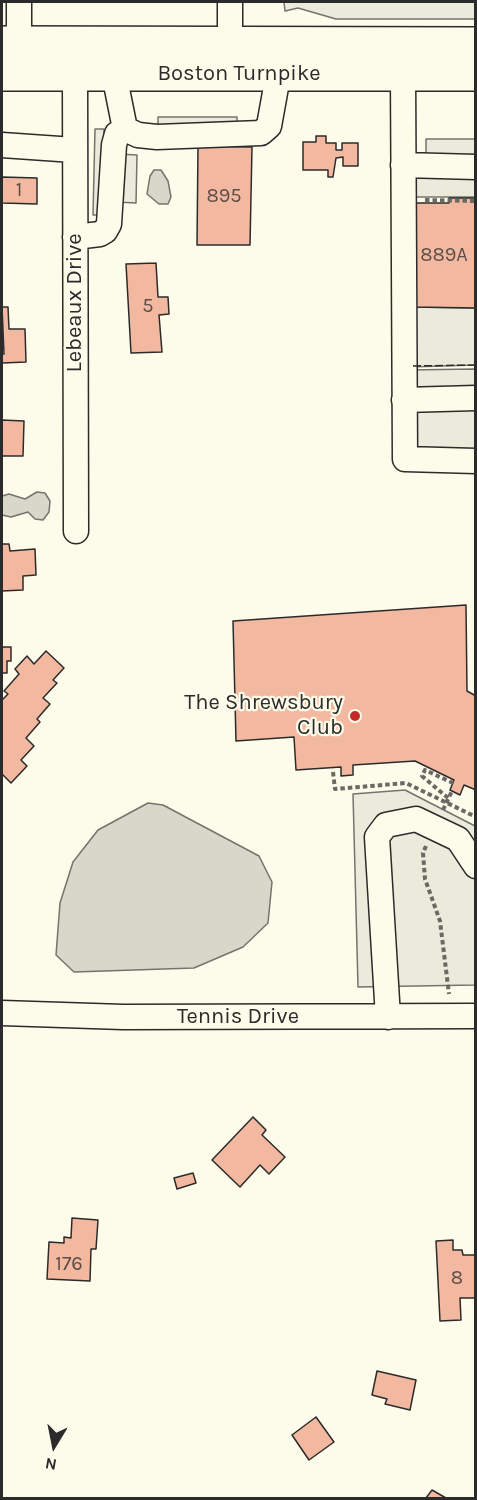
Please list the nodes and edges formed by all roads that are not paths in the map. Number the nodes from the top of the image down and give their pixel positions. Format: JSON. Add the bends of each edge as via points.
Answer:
{"nodes":[{"id":1,"x":20,"y":2,"type":"edge"},
{"id":2,"x":230,"y":2,"type":"edge"},
{"id":3,"x":10,"y":43,"type":"edge"},
{"id":4,"x":230,"y":43,"type":"junction"},
{"id":5,"x":476,"y":44,"type":"edge"},
{"id":6,"x":2,"y":74,"type":"edge"},
{"id":7,"x":75,"y":74,"type":"junction"},
{"id":8,"x":114,"y":74,"type":"junction"},
{"id":9,"x":403,"y":74,"type":"junction"},
{"id":10,"x":476,"y":74,"type":"edge"},
{"id":11,"x":278,"y":76,"type":"junction"},
{"id":12,"x":125,"y":129,"type":"junction"},
{"id":13,"x":2,"y":145,"type":"edge"},
{"id":14,"x":74,"y":150,"type":"junction"},
{"id":15,"x":403,"y":165,"type":"junction"},
{"id":16,"x":476,"y":167,"type":"edge"},
{"id":17,"x":75,"y":237,"type":"junction"},
{"id":18,"x":476,"y":398,"type":"edge"},
{"id":19,"x":404,"y":400,"type":"junction"},
{"id":20,"x":476,"y":461,"type":"edge"},
{"id":21,"x":76,"y":531,"type":"dead end"},
{"id":22,"x":476,"y":866,"type":"edge"},
{"id":23,"x":2,"y":1013,"type":"edge"},
{"id":24,"x":476,"y":1016,"type":"edge"},
{"id":25,"x":388,"y":1017,"type":"junction"}],
"edges":[{"from":1,"to":3,"type":"street"},
{"from":2,"to":4,"type":"street"},
{"from":3,"to":4,"type":"highway","name":"Boston Turnpike"},
{"from":4,"to":5,"type":"highway","name":"Boston Turnpike"},
{"from":6,"to":7,"type":"highway","name":"Boston Turnpike"},
{"from":7,"to":8,"type":"highway","name":"Boston Turnpike"},
{"from":7,"to":14,"type":"street","name":"Lebeaux Drive"},
{"from":8,"to":11,"type":"highway","name":"Boston Turnpike"},
{"from":8,"to":12,"type":"street"},
{"from":9,"to":10,"type":"highway","name":"Boston Turnpike"},
{"from":9,"to":11,"type":"highway","name":"Boston Turnpike"},
{"from":9,"to":15,"type":"street"},
{"from":11,"to":12,"type":"street","via":[[269,126],[261,133],[157,137]]},
{"from":12,"to":17,"type":"street","via":[[117,134],[114,145],[109,224],[100,234]]},
{"from":13,"to":14,"type":"street"},
{"from":14,"to":17,"type":"street","name":"Lebeaux Drive"},
{"from":15,"to":16,"type":"street"},
{"from":15,"to":19,"type":"street"},
{"from":17,"to":21,"type":"street","name":"Lebeaux Drive"},
{"from":18,"to":19,"type":"street"},
{"from":19,"to":20,"type":"street","via":[[405,459]]},
{"from":22,"to":25,"type":"street","via":[[439,819],[386,825],[377,837]]},
{"from":23,"to":25,"type":"street","name":"Tennis Drive"},
{"from":24,"to":25,"type":"street","name":"Tennis Drive"}]}
